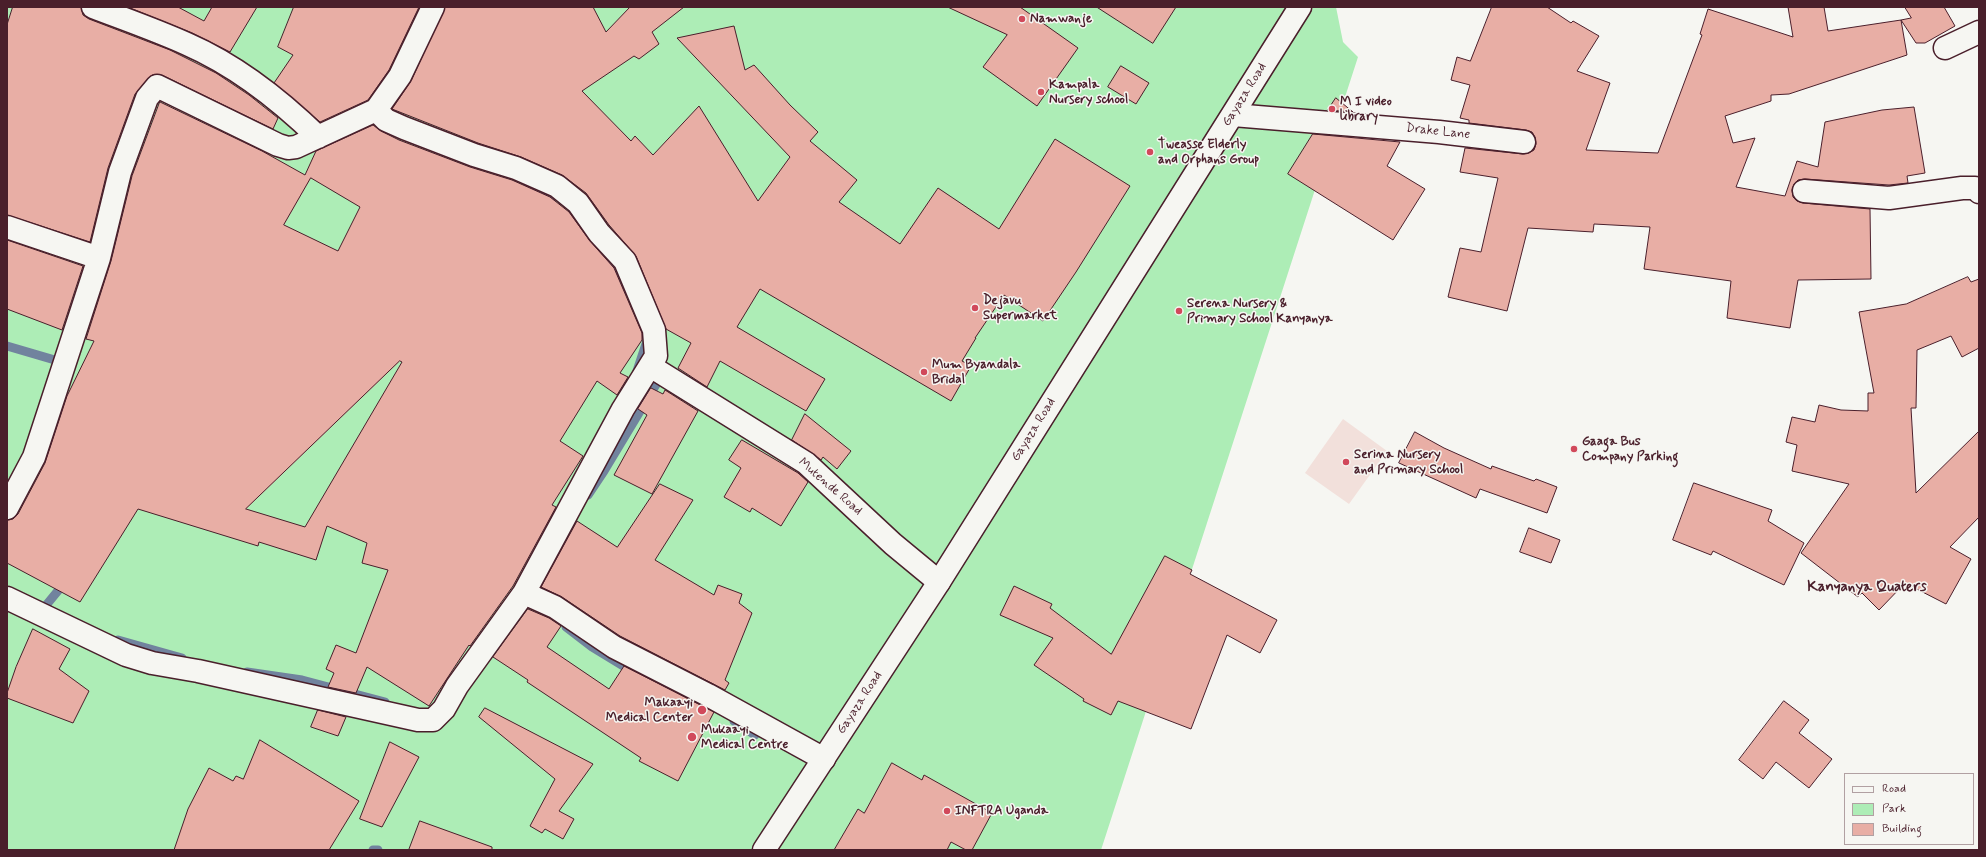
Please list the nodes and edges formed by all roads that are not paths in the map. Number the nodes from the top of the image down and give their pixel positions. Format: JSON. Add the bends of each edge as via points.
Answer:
{"nodes":[{"id":1,"x":93,"y":7,"type":"edge"},
{"id":2,"x":433,"y":7,"type":"edge"},
{"id":3,"x":1300,"y":7,"type":"edge"},
{"id":4,"x":1979,"y":32,"type":"edge"},
{"id":5,"x":1944,"y":48,"type":"dead end"},
{"id":6,"x":376,"y":110,"type":"junction"},
{"id":7,"x":1232,"y":115,"type":"junction"},
{"id":8,"x":318,"y":137,"type":"junction"},
{"id":9,"x":1524,"y":142,"type":"dead end"},
{"id":10,"x":1804,"y":190,"type":"dead end"},
{"id":11,"x":1979,"y":192,"type":"edge"},
{"id":12,"x":7,"y":226,"type":"edge"},
{"id":13,"x":99,"y":258,"type":"junction"},
{"id":14,"x":650,"y":366,"type":"junction"},
{"id":15,"x":7,"y":508,"type":"edge"},
{"id":16,"x":939,"y":582,"type":"junction"},
{"id":17,"x":524,"y":593,"type":"junction"},
{"id":18,"x":7,"y":598,"type":"edge"},
{"id":19,"x":824,"y":759,"type":"junction"},
{"id":20,"x":764,"y":850,"type":"edge"}],
"edges":[{"from":1,"to":8,"type":"street","via":[[188,44],[233,70],[292,112]]},
{"from":2,"to":6,"type":"street","via":[[400,76]]},
{"from":3,"to":7,"type":"street","name":"Gayaza Road"},
{"from":4,"to":5,"type":"street"},
{"from":6,"to":8,"type":"street"},
{"from":6,"to":14,"type":"street","via":[[386,120],[404,128],[516,168],[557,186],[578,203],[599,233],[625,261],[654,330],[656,356]]},
{"from":7,"to":9,"type":"street","name":"Drake Lane","via":[[1439,132]]},
{"from":7,"to":16,"type":"street","name":"Gayaza Road"},
{"from":8,"to":13,"type":"street","via":[[296,147],[278,145],[157,86],[147,98],[120,172]]},
{"from":10,"to":11,"type":"street","via":[[1889,198],[1962,188],[1975,188]]},
{"from":12,"to":13,"type":"street"},
{"from":13,"to":15,"type":"street","via":[[34,457]]},
{"from":14,"to":16,"type":"street","name":"Mutende Road","via":[[806,463],[893,544]]},
{"from":14,"to":17,"type":"street","via":[[623,409]]},
{"from":16,"to":19,"type":"street","name":"Gayaza Road"},
{"from":17,"to":18,"type":"street","via":[[433,720],[418,720],[152,663],[126,655]]},
{"from":17,"to":19,"type":"street","via":[[555,607],[614,647]]},
{"from":19,"to":20,"type":"street","name":"Gayaza Road"}]}
